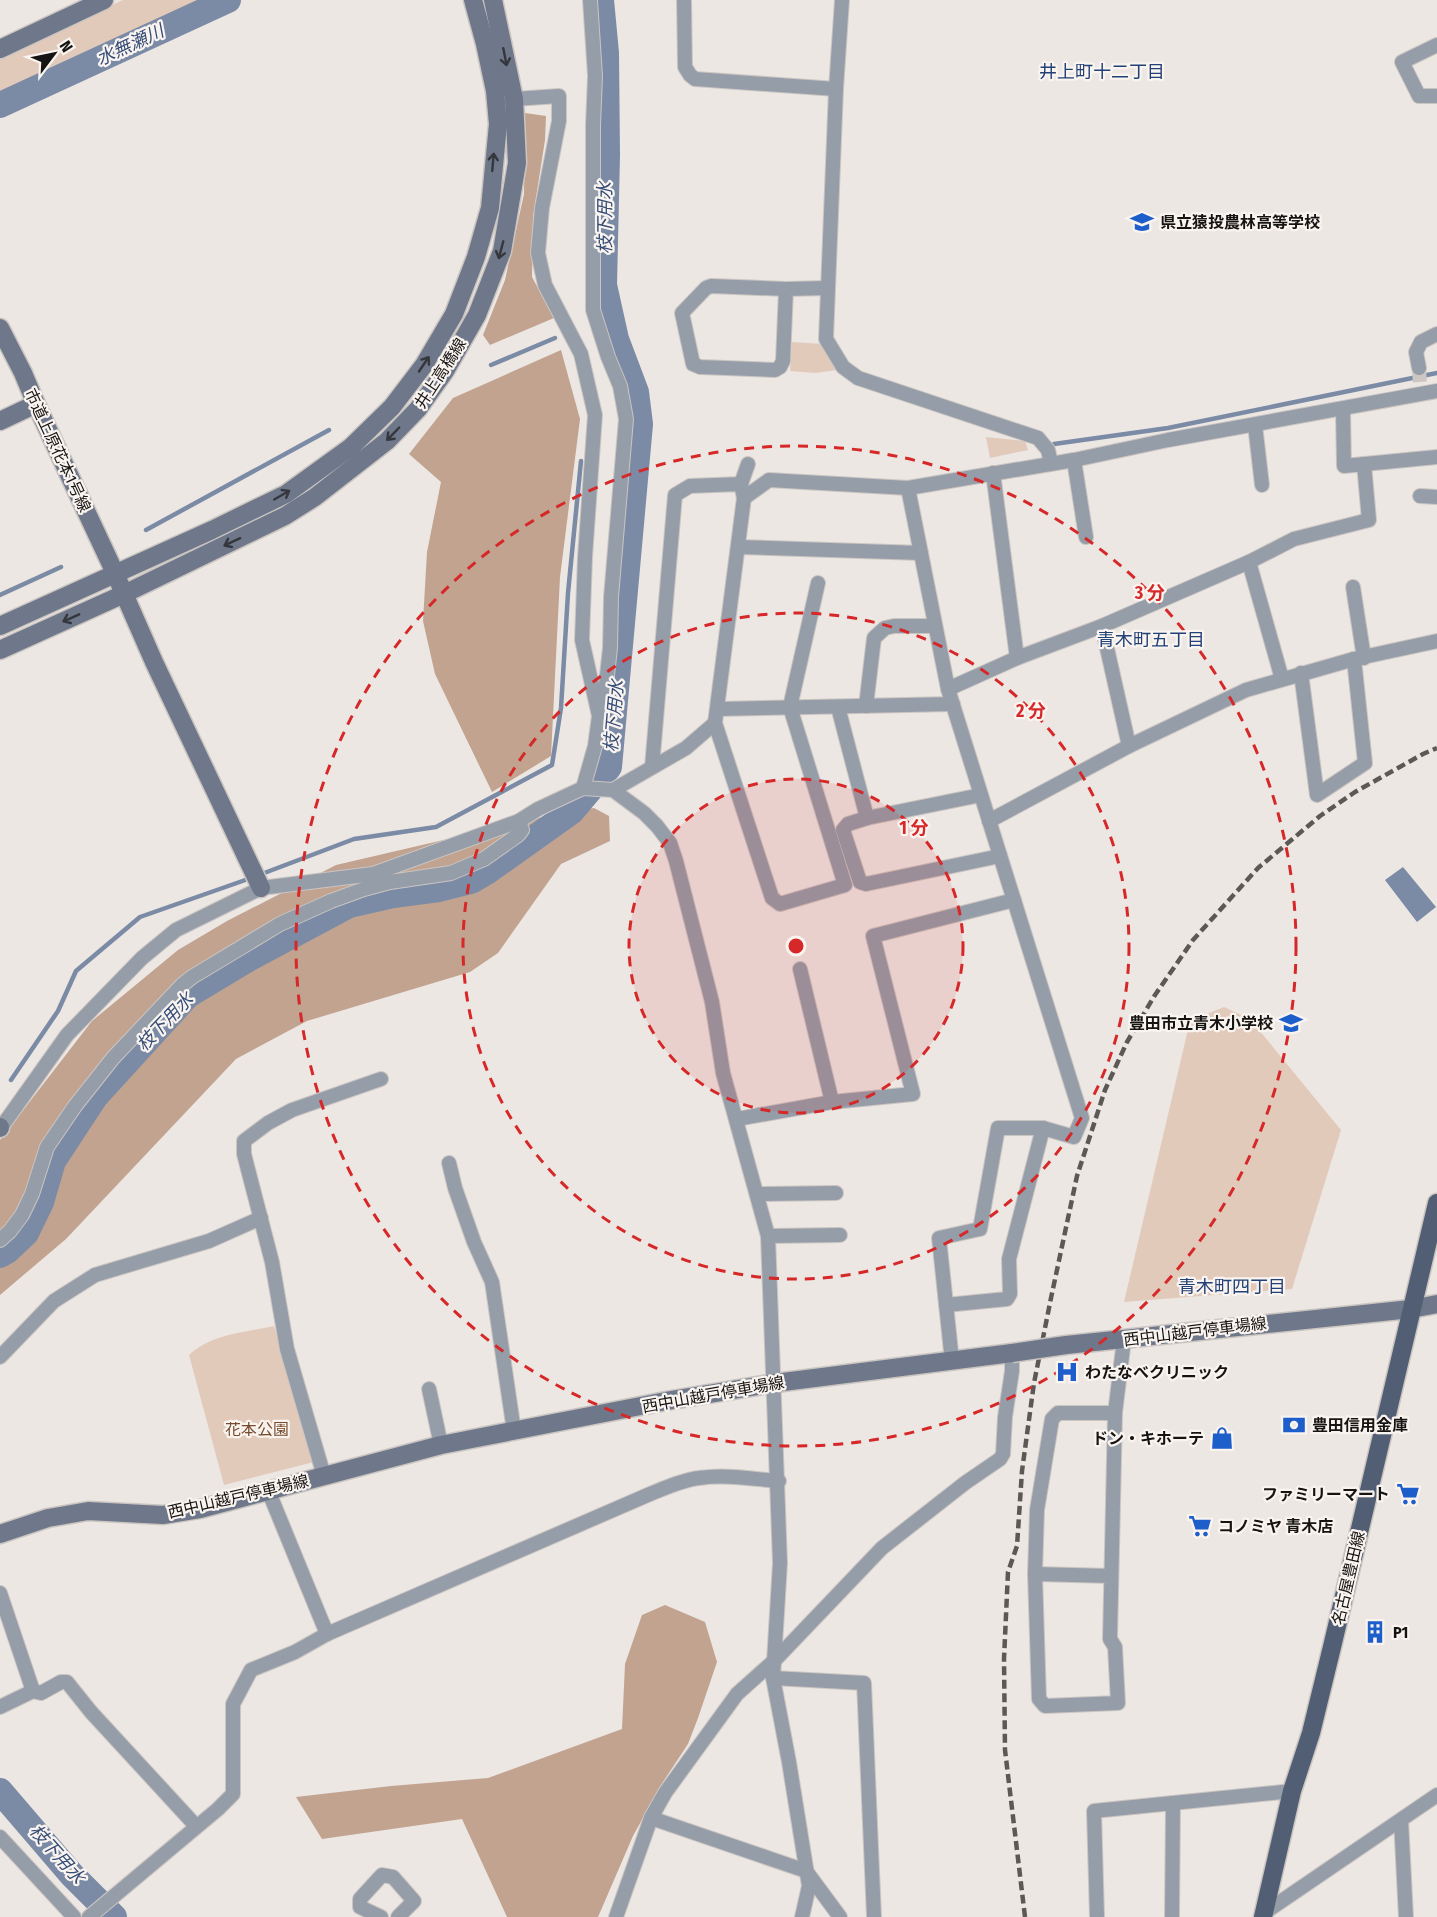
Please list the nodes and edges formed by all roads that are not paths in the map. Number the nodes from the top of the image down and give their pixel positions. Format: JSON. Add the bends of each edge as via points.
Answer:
{"nodes":[{"id":1,"x":105,"y":0,"type":"edge"},
{"id":2,"x":473,"y":0,"type":"edge"},
{"id":3,"x":493,"y":0,"type":"edge"},
{"id":4,"x":590,"y":0,"type":"edge"},
{"id":5,"x":684,"y":0,"type":"edge"},
{"id":6,"x":843,"y":0,"type":"edge"},
{"id":7,"x":1437,"y":45,"type":"edge"},
{"id":8,"x":0,"y":49,"type":"edge"},
{"id":9,"x":836,"y":89,"type":"junction"},
{"id":10,"x":1437,"y":96,"type":"edge"},
{"id":11,"x":514,"y":99,"type":"junction"},
{"id":12,"x":827,"y":288,"type":"junction"},
{"id":13,"x":786,"y":289,"type":"junction"},
{"id":14,"x":0,"y":328,"type":"edge"},
{"id":15,"x":1437,"y":334,"type":"edge"},
{"id":16,"x":1419,"y":368,"type":"tunnel mouth"},
{"id":17,"x":1437,"y":391,"type":"edge"},
{"id":18,"x":36,"y":404,"type":"junction"},
{"id":19,"x":1343,"y":410,"type":"junction"},
{"id":20,"x":0,"y":421,"type":"edge"},
{"id":21,"x":1256,"y":425,"type":"junction"},
{"id":22,"x":1437,"y":457,"type":"edge"},
{"id":23,"x":1074,"y":460,"type":"junction"},
{"id":24,"x":1051,"y":463,"type":"junction"},
{"id":25,"x":748,"y":464,"type":"dead end"},
{"id":26,"x":1364,"y":464,"type":"junction"},
{"id":27,"x":993,"y":473,"type":"junction"},
{"id":28,"x":1262,"y":485,"type":"dead end"},
{"id":29,"x":908,"y":488,"type":"junction"},
{"id":30,"x":743,"y":491,"type":"junction"},
{"id":31,"x":1420,"y":496,"type":"dead end"},
{"id":32,"x":1437,"y":497,"type":"edge"},
{"id":33,"x":1086,"y":537,"type":"dead end"},
{"id":34,"x":739,"y":548,"type":"junction"},
{"id":35,"x":921,"y":553,"type":"junction"},
{"id":36,"x":1249,"y":561,"type":"junction"},
{"id":37,"x":115,"y":573,"type":"junction"},
{"id":38,"x":818,"y":583,"type":"dead end"},
{"id":39,"x":1353,"y":587,"type":"dead end"},
{"id":40,"x":124,"y":594,"type":"junction"},
{"id":41,"x":0,"y":626,"type":"edge"},
{"id":42,"x":935,"y":626,"type":"junction"},
{"id":43,"x":1102,"y":626,"type":"junction"},
{"id":44,"x":1437,"y":641,"type":"edge"},
{"id":45,"x":0,"y":650,"type":"edge"},
{"id":46,"x":1017,"y":658,"type":"junction"},
{"id":47,"x":1359,"y":658,"type":"junction"},
{"id":48,"x":1301,"y":673,"type":"junction"},
{"id":49,"x":1282,"y":679,"type":"junction"},
{"id":50,"x":948,"y":689,"type":"junction"},
{"id":51,"x":953,"y":704,"type":"junction"},
{"id":52,"x":838,"y":706,"type":"junction"},
{"id":53,"x":866,"y":706,"type":"junction"},
{"id":54,"x":790,"y":707,"type":"junction"},
{"id":55,"x":718,"y":709,"type":"junction"},
{"id":56,"x":599,"y":716,"type":"junction"},
{"id":57,"x":715,"y":723,"type":"junction"},
{"id":58,"x":1129,"y":746,"type":"junction"},
{"id":59,"x":652,"y":767,"type":"junction"},
{"id":60,"x":583,"y":788,"type":"junction"},
{"id":61,"x":613,"y":790,"type":"junction"},
{"id":62,"x":981,"y":795,"type":"junction"},
{"id":63,"x":867,"y":818,"type":"junction"},
{"id":64,"x":519,"y":821,"type":"junction"},
{"id":65,"x":989,"y":821,"type":"junction"},
{"id":66,"x":1000,"y":856,"type":"junction"},
{"id":67,"x":261,"y":888,"type":"junction"},
{"id":68,"x":1014,"y":900,"type":"junction"},
{"id":69,"x":800,"y":969,"type":"dead end"},
{"id":70,"x":381,"y":1079,"type":"dead end"},
{"id":71,"x":832,"y":1102,"type":"junction"},
{"id":72,"x":737,"y":1119,"type":"junction"},
{"id":73,"x":0,"y":1128,"type":"edge"},
{"id":74,"x":1043,"y":1128,"type":"junction"},
{"id":75,"x":449,"y":1163,"type":"dead end"},
{"id":76,"x":836,"y":1193,"type":"dead end"},
{"id":77,"x":758,"y":1194,"type":"junction"},
{"id":78,"x":1437,"y":1203,"type":"edge"},
{"id":79,"x":261,"y":1218,"type":"junction"},
{"id":80,"x":840,"y":1235,"type":"dead end"},
{"id":81,"x":768,"y":1236,"type":"junction"},
{"id":82,"x":0,"y":1240,"type":"edge"},
{"id":83,"x":1437,"y":1304,"type":"edge"},
{"id":84,"x":946,"y":1305,"type":"junction"},
{"id":85,"x":1411,"y":1309,"type":"junction"},
{"id":86,"x":1124,"y":1340,"type":"junction"},
{"id":87,"x":1012,"y":1353,"type":"junction"},
{"id":88,"x":0,"y":1357,"type":"edge"},
{"id":89,"x":952,"y":1361,"type":"junction"},
{"id":90,"x":775,"y":1383,"type":"junction"},
{"id":91,"x":429,"y":1389,"type":"dead end"},
{"id":92,"x":1115,"y":1413,"type":"junction"},
{"id":93,"x":514,"y":1431,"type":"junction"},
{"id":94,"x":441,"y":1445,"type":"junction"},
{"id":95,"x":324,"y":1476,"type":"junction"},
{"id":96,"x":779,"y":1481,"type":"junction"},
{"id":97,"x":268,"y":1490,"type":"junction"},
{"id":98,"x":0,"y":1534,"type":"edge"},
{"id":99,"x":1035,"y":1574,"type":"junction"},
{"id":100,"x":1111,"y":1576,"type":"junction"},
{"id":101,"x":0,"y":1593,"type":"edge"},
{"id":102,"x":327,"y":1634,"type":"junction"},
{"id":103,"x":775,"y":1660,"type":"junction"},
{"id":104,"x":773,"y":1678,"type":"junction"},
{"id":105,"x":33,"y":1691,"type":"junction"},
{"id":106,"x":0,"y":1707,"type":"edge"},
{"id":107,"x":1293,"y":1791,"type":"junction"},
{"id":108,"x":1435,"y":1801,"type":"edge"},
{"id":109,"x":1173,"y":1803,"type":"junction"},
{"id":110,"x":651,"y":1818,"type":"junction"},
{"id":111,"x":1401,"y":1820,"type":"junction"},
{"id":112,"x":196,"y":1826,"type":"junction"},
{"id":113,"x":0,"y":1837,"type":"edge"},
{"id":114,"x":806,"y":1871,"type":"junction"},
{"id":115,"x":1263,"y":1915,"type":"edge"},
{"id":116,"x":90,"y":1916,"type":"edge"},
{"id":117,"x":74,"y":1917,"type":"edge"},
{"id":118,"x":381,"y":1917,"type":"edge"},
{"id":119,"x":398,"y":1917,"type":"edge"},
{"id":120,"x":616,"y":1917,"type":"edge"},
{"id":121,"x":802,"y":1917,"type":"edge"},
{"id":122,"x":840,"y":1917,"type":"edge"},
{"id":123,"x":874,"y":1917,"type":"edge"},
{"id":124,"x":1097,"y":1917,"type":"edge"},
{"id":125,"x":1172,"y":1917,"type":"edge"},
{"id":126,"x":1406,"y":1917,"type":"edge"}],
"edges":[{"from":1,"to":8,"type":"street"},
{"from":37,"to":2,"type":"street","name":"井上高橋線","one_way":true,"via":[[286,494],[351,447],[392,407],[442,337],[476,257],[490,208],[498,123],[495,91]]},
{"from":3,"to":11,"type":"street","name":"井上高橋線","one_way":true},
{"from":4,"to":56,"type":"street","via":[[595,101],[593,310],[620,386],[626,419],[610,648]]},
{"from":5,"to":9,"type":"street","via":[[685,67],[695,79]]},
{"from":6,"to":9,"type":"street"},
{"from":7,"to":10,"type":"street","via":[[1402,62],[1419,96]]},
{"from":9,"to":12,"type":"street"},
{"from":11,"to":40,"type":"street","name":"井上高橋線","one_way":true,"via":[[517,163],[502,251],[477,315],[418,409],[387,441],[285,516]]},
{"from":11,"to":56,"type":"street","via":[[559,96],[559,121],[542,208],[538,254],[545,285],[581,354],[595,415],[582,640]]},
{"from":12,"to":13,"type":"street"},
{"from":12,"to":24,"type":"street","via":[[826,339],[843,368],[858,378],[1038,438],[1048,450]]},
{"from":13,"to":13,"type":"street","via":[[706,288],[681,313],[693,364],[775,370],[780,367]]},
{"from":14,"to":18,"type":"street","name":"市道上原花本1号線"},
{"from":15,"to":16,"type":"street","via":[[1421,342],[1416,352]]},
{"from":17,"to":19,"type":"street","via":[[1421,390]]},
{"from":18,"to":20,"type":"street"},
{"from":18,"to":37,"type":"street","name":"市道上原花本1号線"},
{"from":19,"to":21,"type":"street"},
{"from":19,"to":26,"type":"street","via":[[1344,466]]},
{"from":21,"to":23,"type":"street"},
{"from":21,"to":28,"type":"street"},
{"from":22,"to":26,"type":"street"},
{"from":23,"to":24,"type":"street"},
{"from":23,"to":33,"type":"street"},
{"from":24,"to":27,"type":"street"},
{"from":25,"to":30,"type":"street"},
{"from":26,"to":36,"type":"street","via":[[1369,520],[1294,539]]},
{"from":27,"to":29,"type":"street"},
{"from":27,"to":46,"type":"street"},
{"from":29,"to":30,"type":"street","via":[[769,480]]},
{"from":29,"to":35,"type":"street"},
{"from":30,"to":34,"type":"street"},
{"from":30,"to":59,"type":"street","via":[[690,486],[675,495]]},
{"from":31,"to":32,"type":"street"},
{"from":34,"to":35,"type":"street"},
{"from":34,"to":55,"type":"street"},
{"from":35,"to":42,"type":"street"},
{"from":36,"to":43,"type":"street"},
{"from":36,"to":49,"type":"street"},
{"from":37,"to":40,"type":"street","name":"市道上原花本1号線"},
{"from":37,"to":41,"type":"street","name":"井上高橋線"},
{"from":38,"to":54,"type":"street"},
{"from":39,"to":47,"type":"street"},
{"from":40,"to":45,"type":"street","name":"井上高橋線","one_way":true},
{"from":40,"to":67,"type":"street","name":"市道上原花本1号線"},
{"from":42,"to":50,"type":"street"},
{"from":42,"to":53,"type":"street","via":[[894,626],[874,638]]},
{"from":43,"to":46,"type":"street"},
{"from":43,"to":58,"type":"street"},
{"from":44,"to":47,"type":"street"},
{"from":46,"to":50,"type":"street"},
{"from":47,"to":48,"type":"street"},
{"from":47,"to":48,"type":"street","via":[[1365,763],[1317,795]]},
{"from":48,"to":49,"type":"street"},
{"from":49,"to":58,"type":"street","via":[[1246,690]]},
{"from":50,"to":51,"type":"street"},
{"from":51,"to":53,"type":"street"},
{"from":51,"to":62,"type":"street"},
{"from":52,"to":53,"type":"street"},
{"from":52,"to":54,"type":"street"},
{"from":52,"to":63,"type":"street"},
{"from":54,"to":55,"type":"street"},
{"from":54,"to":57,"type":"street","via":[[845,885],[780,904],[772,898]]},
{"from":55,"to":57,"type":"street"},
{"from":56,"to":60,"type":"street"},
{"from":57,"to":59,"type":"street","via":[[686,748]]},
{"from":58,"to":65,"type":"street"},
{"from":59,"to":61,"type":"street"},
{"from":60,"to":61,"type":"street"},
{"from":60,"to":64,"type":"street"},
{"from":61,"to":72,"type":"street","via":[[644,813],[670,843],[701,954],[723,1073]]},
{"from":62,"to":63,"type":"street"},
{"from":62,"to":65,"type":"street"},
{"from":63,"to":66,"type":"street","via":[[848,824],[843,830],[860,882],[866,884]]},
{"from":64,"to":67,"type":"street","via":[[373,874]]},
{"from":64,"to":82,"type":"street","via":[[522,830],[518,835],[484,859],[452,873],[390,882],[331,902],[280,924],[182,985],[113,1058],[75,1106],[47,1147],[22,1215]]},
{"from":65,"to":66,"type":"street"},
{"from":66,"to":68,"type":"street"},
{"from":67,"to":73,"type":"street","via":[[176,930],[142,958],[67,1035]]},
{"from":68,"to":71,"type":"street","via":[[873,936],[913,1094]]},
{"from":68,"to":74,"type":"street","via":[[1082,1118],[1074,1137]]},
{"from":69,"to":71,"type":"street"},
{"from":70,"to":79,"type":"street","via":[[292,1110],[244,1141]]},
{"from":71,"to":72,"type":"street"},
{"from":72,"to":77,"type":"street"},
{"from":74,"to":84,"type":"street","via":[[1009,1259],[1010,1294],[1007,1299]]},
{"from":74,"to":84,"type":"street","via":[[998,1128],[980,1229],[939,1238]]},
{"from":75,"to":93,"type":"street","via":[[474,1242],[492,1282]]},
{"from":76,"to":77,"type":"street"},
{"from":77,"to":81,"type":"street"},
{"from":78,"to":85,"type":"main road","name":"名古屋豊田線"},
{"from":79,"to":88,"type":"street","via":[[209,1241],[95,1275],[54,1301]]},
{"from":79,"to":95,"type":"street","via":[[288,1349]]},
{"from":80,"to":81,"type":"street"},
{"from":81,"to":90,"type":"street"},
{"from":83,"to":85,"type":"street","name":"西中山越戸停車場線"},
{"from":84,"to":89,"type":"street"},
{"from":85,"to":86,"type":"street","name":"西中山越戸停車場線"},
{"from":85,"to":107,"type":"main road","name":"名古屋豊田線","via":[[1311,1733]]},
{"from":86,"to":87,"type":"street","name":"西中山越戸停車場線","bridge":true},
{"from":86,"to":92,"type":"street"},
{"from":87,"to":89,"type":"street","name":"西中山越戸停車場線"},
{"from":87,"to":103,"type":"street","via":[[1000,1459],[882,1548]]},
{"from":89,"to":90,"type":"street","name":"西中山越戸停車場線"},
{"from":90,"to":93,"type":"street","name":"西中山越戸停車場線"},
{"from":90,"to":96,"type":"street"},
{"from":91,"to":94,"type":"street"},
{"from":92,"to":99,"type":"street","via":[[1058,1413],[1052,1419],[1037,1510]]},
{"from":92,"to":100,"type":"street"},
{"from":93,"to":94,"type":"street","name":"西中山越戸停車場線"},
{"from":94,"to":95,"type":"street","name":"西中山越戸停車場線"},
{"from":95,"to":97,"type":"street","name":"西中山越戸停車場線"},
{"from":96,"to":102,"type":"street","via":[[723,1476],[673,1485]]},
{"from":96,"to":103,"type":"street"},
{"from":97,"to":98,"type":"street","name":"西中山越戸停車場線","via":[[163,1515],[88,1511],[48,1518]]},
{"from":97,"to":102,"type":"street"},
{"from":99,"to":100,"type":"street"},
{"from":99,"to":100,"type":"street","via":[[1039,1699],[1045,1706],[1118,1703],[1115,1647],[1110,1640]]},
{"from":101,"to":105,"type":"street"},
{"from":102,"to":112,"type":"street","via":[[251,1670],[233,1704],[233,1794]]},
{"from":103,"to":104,"type":"street"},
{"from":103,"to":110,"type":"street","via":[[737,1694]]},
{"from":104,"to":114,"type":"street"},
{"from":104,"to":123,"type":"street","via":[[864,1683]]},
{"from":105,"to":106,"type":"street"},
{"from":105,"to":112,"type":"street","via":[[41,1693],[67,1682]]},
{"from":107,"to":109,"type":"street"},
{"from":107,"to":115,"type":"main road","name":"名古屋豊田線"},
{"from":108,"to":111,"type":"street"},
{"from":109,"to":124,"type":"street","via":[[1094,1811]]},
{"from":109,"to":125,"type":"street"},
{"from":110,"to":114,"type":"street"},
{"from":110,"to":120,"type":"street"},
{"from":111,"to":115,"type":"street"},
{"from":111,"to":126,"type":"street"},
{"from":112,"to":116,"type":"street"},
{"from":113,"to":117,"type":"street"},
{"from":114,"to":121,"type":"street","via":[[809,1886]]},
{"from":114,"to":122,"type":"street"},
{"from":118,"to":119,"type":"street","via":[[360,1907],[360,1899],[382,1875],[393,1877],[414,1901]]}]}
